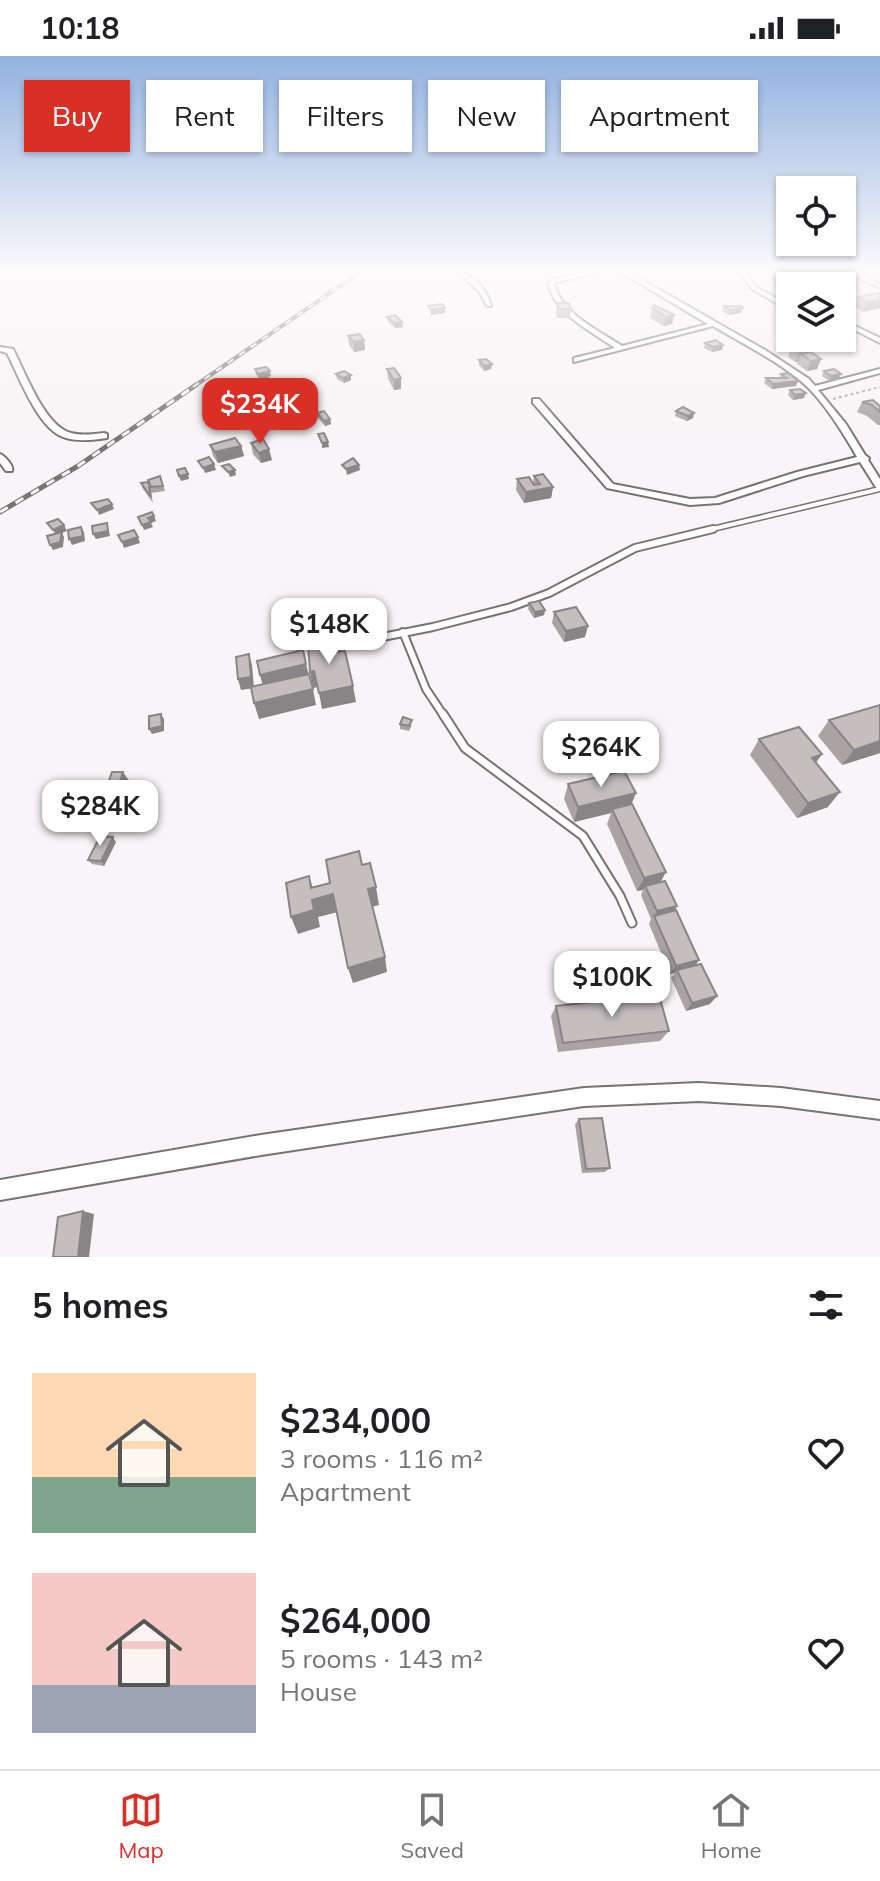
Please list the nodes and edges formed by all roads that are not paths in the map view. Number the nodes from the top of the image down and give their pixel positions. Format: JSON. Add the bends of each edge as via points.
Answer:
{"nodes":[{"id":1,"x":594,"y":329,"type":"edge"},
{"id":2,"x":694,"y":329,"type":"edge"},
{"id":3,"x":722,"y":329,"type":"edge"},
{"id":4,"x":857,"y":329,"type":"edge"},
{"id":5,"x":880,"y":341,"type":"edge"},
{"id":6,"x":620,"y":348,"type":"junction"},
{"id":7,"x":0,"y":349,"type":"edge"},
{"id":8,"x":577,"y":360,"type":"dead end"},
{"id":9,"x":880,"y":371,"type":"edge"},
{"id":10,"x":814,"y":389,"type":"junction"},
{"id":11,"x":536,"y":401,"type":"dead end"},
{"id":12,"x":104,"y":436,"type":"dead end"},
{"id":13,"x":0,"y":457,"type":"edge"},
{"id":14,"x":866,"y":460,"type":"junction"},
{"id":15,"x":880,"y":464,"type":"edge"},
{"id":16,"x":9,"y":469,"type":"dead end"},
{"id":17,"x":880,"y":488,"type":"edge"},
{"id":18,"x":403,"y":632,"type":"junction"},
{"id":19,"x":312,"y":651,"type":"edge"},
{"id":20,"x":632,"y":923,"type":"dead end"},
{"id":21,"x":880,"y":1110,"type":"edge"},
{"id":22,"x":0,"y":1190,"type":"edge"}],
"edges":[{"from":1,"to":6,"type":"street"},
{"from":2,"to":6,"type":"street"},
{"from":3,"to":10,"type":"street"},
{"from":4,"to":5,"type":"street"},
{"from":6,"to":8,"type":"street"},
{"from":7,"to":12,"type":"street","via":[[10,351],[59,431]]},
{"from":9,"to":10,"type":"street"},
{"from":10,"to":14,"type":"street"},
{"from":11,"to":14,"type":"street","via":[[605,482],[690,502],[724,499]]},
{"from":13,"to":16,"type":"street"},
{"from":14,"to":15,"type":"street"},
{"from":14,"to":17,"type":"street"},
{"from":17,"to":18,"type":"lane","via":[[635,548],[534,599]]},
{"from":18,"to":19,"type":"lane"},
{"from":18,"to":20,"type":"lane","via":[[426,689],[461,742],[489,769],[583,836]]},
{"from":21,"to":22,"type":"street","via":[[699,1092],[584,1097]]}]}
